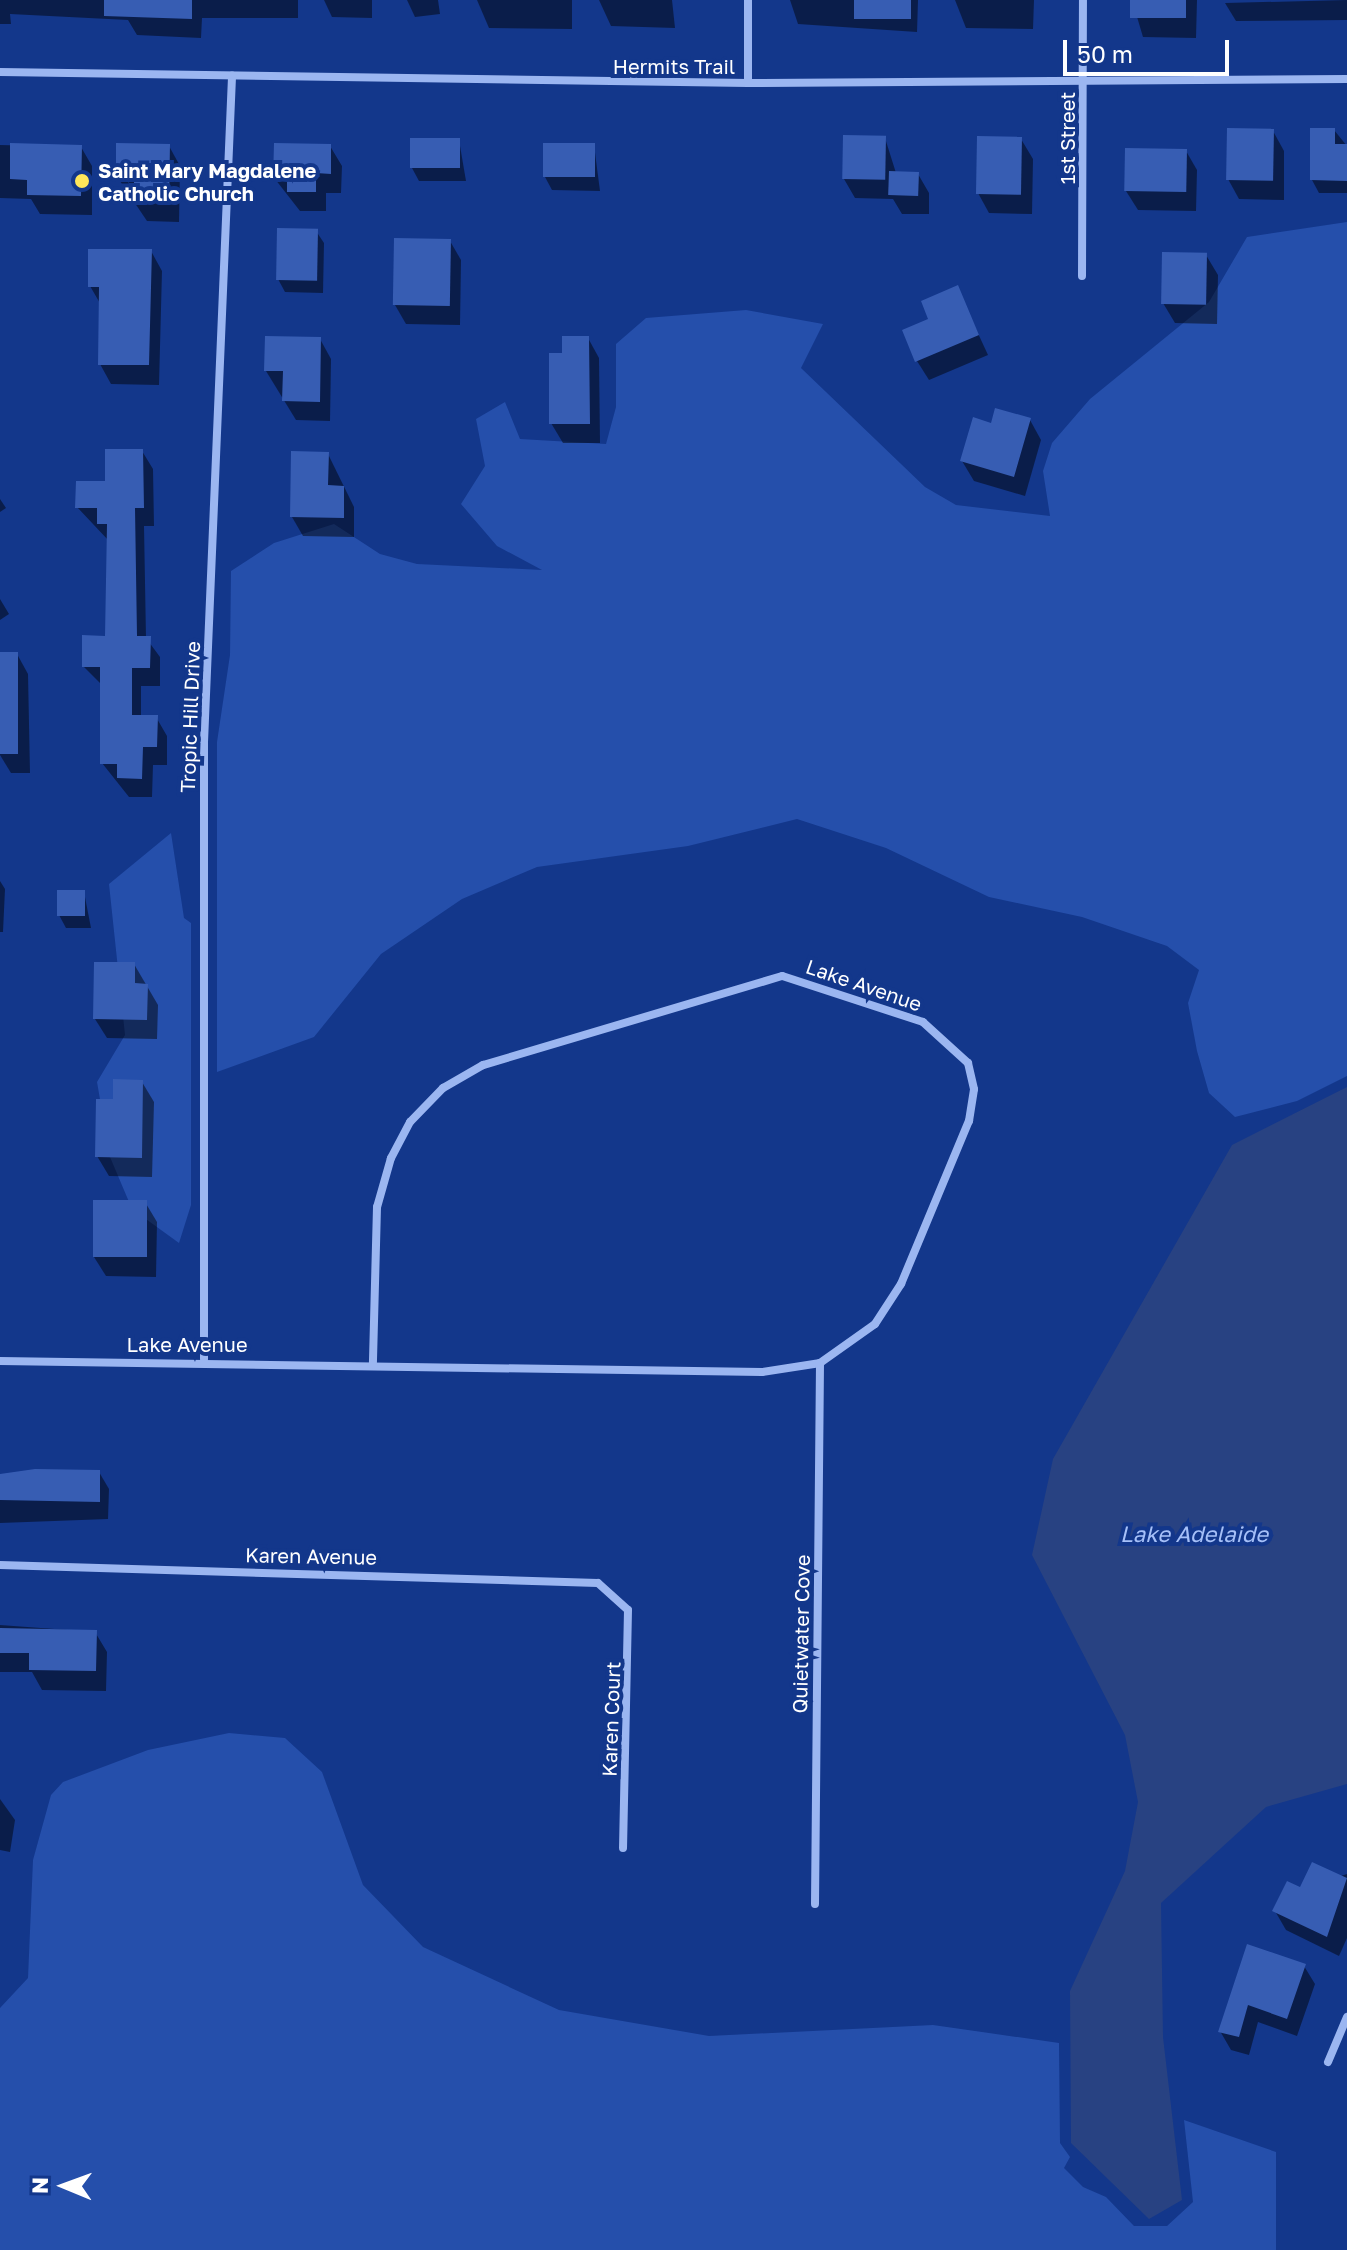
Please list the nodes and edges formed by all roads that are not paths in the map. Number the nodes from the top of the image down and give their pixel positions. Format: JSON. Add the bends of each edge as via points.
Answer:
{"nodes":[{"id":1,"x":748,"y":0,"type":"edge"},
{"id":2,"x":1083,"y":0,"type":"edge"},
{"id":3,"x":0,"y":72,"type":"edge"},
{"id":4,"x":232,"y":76,"type":"junction"},
{"id":5,"x":1347,"y":79,"type":"edge"},
{"id":6,"x":1083,"y":81,"type":"junction"},
{"id":7,"x":748,"y":83,"type":"junction"},
{"id":8,"x":1082,"y":276,"type":"dead end"},
{"id":9,"x":204,"y":1359,"type":"junction"},
{"id":10,"x":0,"y":1361,"type":"edge"},
{"id":11,"x":820,"y":1363,"type":"junction"},
{"id":12,"x":373,"y":1365,"type":"junction"},
{"id":13,"x":0,"y":1565,"type":"edge"},
{"id":14,"x":617,"y":1594,"type":"joint"},
{"id":15,"x":623,"y":1848,"type":"dead end"},
{"id":16,"x":815,"y":1904,"type":"dead end"},
{"id":17,"x":1347,"y":2017,"type":"edge"},
{"id":18,"x":1328,"y":2062,"type":"dead end"}],
"edges":[{"from":1,"to":7,"type":"street"},
{"from":2,"to":6,"type":"street","name":"1st Street"},
{"from":3,"to":4,"type":"street","name":"Hermits Trail"},
{"from":4,"to":7,"type":"street","name":"Hermits Trail"},
{"from":4,"to":9,"type":"street","name":"Tropic Hill Drive","via":[[204,742]]},
{"from":5,"to":6,"type":"street","name":"Hermits Trail"},
{"from":6,"to":7,"type":"street","name":"Hermits Trail"},
{"from":6,"to":8,"type":"street","name":"1st Street"},
{"from":9,"to":10,"type":"street","name":"Lake Avenue"},
{"from":9,"to":12,"type":"street","name":"Lake Avenue"},
{"from":11,"to":12,"type":"street","name":"Lake Avenue","via":[[762,1372]]},
{"from":11,"to":12,"type":"street","name":"Lake Avenue","via":[[875,1324],[901,1284],[969,1121],[974,1089],[968,1063],[923,1022],[782,976],[483,1065],[443,1088],[410,1122],[377,1207]]},
{"from":11,"to":16,"type":"street","name":"Quietwater Cove"},
{"from":13,"to":14,"type":"street","name":"Karen Avenue","via":[[579,1578]]},
{"from":14,"to":15,"type":"street","name":"Karen Court","via":[[630,1635]]},
{"from":17,"to":18,"type":"street"}]}
